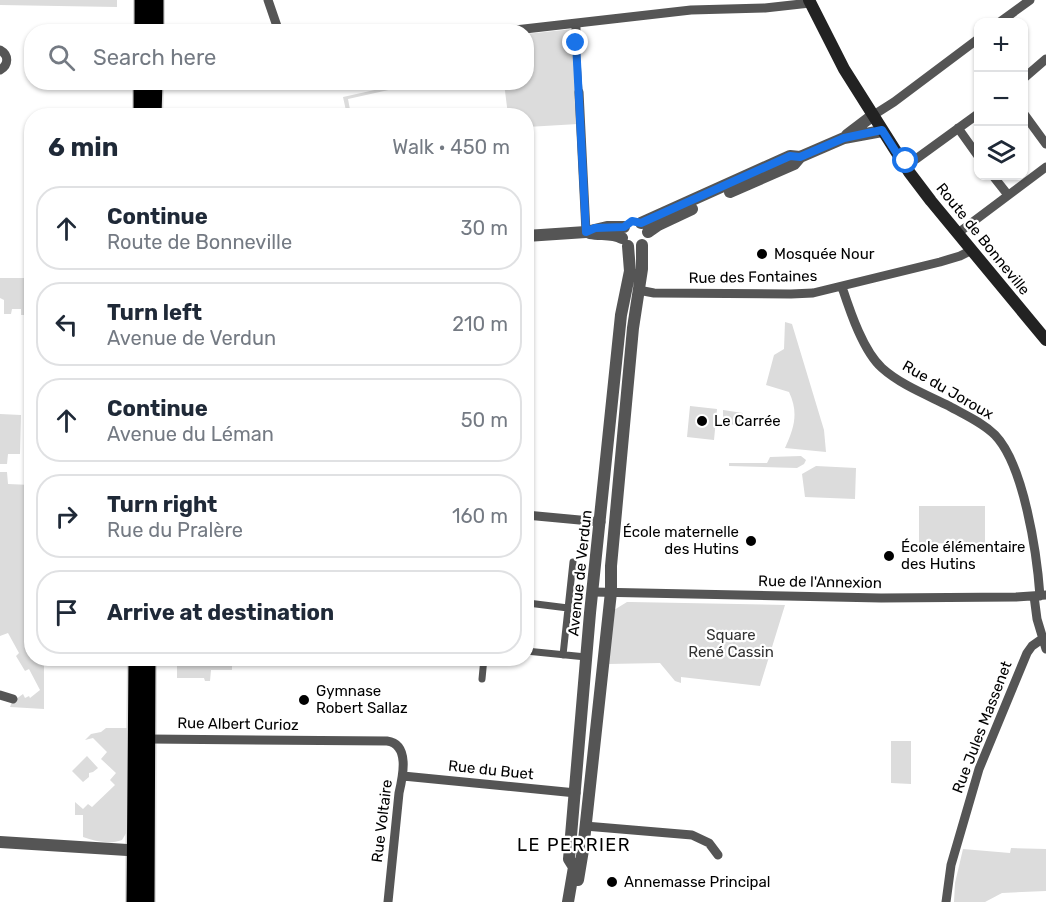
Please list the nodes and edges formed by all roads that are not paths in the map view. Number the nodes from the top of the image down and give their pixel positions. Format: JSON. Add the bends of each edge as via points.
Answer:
{"nodes":[{"id":1,"x":142,"y":0,"type":"edge"},
{"id":2,"x":156,"y":0,"type":"edge"},
{"id":3,"x":268,"y":0,"type":"edge"},
{"id":4,"x":1030,"y":0,"type":"edge"},
{"id":5,"x":810,"y":2,"type":"edge"},
{"id":6,"x":722,"y":4,"type":"edge"},
{"id":7,"x":1005,"y":18,"type":"edge"},
{"id":8,"x":142,"y":24,"type":"edge"},
{"id":9,"x":156,"y":24,"type":"edge"},
{"id":10,"x":276,"y":24,"type":"edge"},
{"id":11,"x":576,"y":24,"type":"junction"},
{"id":12,"x":534,"y":28,"type":"edge"},
{"id":13,"x":974,"y":42,"type":"edge"},
{"id":14,"x":576,"y":43,"type":"joint"},
{"id":15,"x":0,"y":50,"type":"edge"},
{"id":16,"x":1046,"y":59,"type":"edge"},
{"id":17,"x":0,"y":70,"type":"edge"},
{"id":18,"x":1028,"y":74,"type":"edge"},
{"id":19,"x":141,"y":90,"type":"edge"},
{"id":20,"x":155,"y":90,"type":"edge"},
{"id":21,"x":579,"y":92,"type":"joint"},
{"id":22,"x":141,"y":108,"type":"edge"},
{"id":23,"x":154,"y":108,"type":"edge"},
{"id":24,"x":873,"y":116,"type":"junction"},
{"id":25,"x":974,"y":117,"type":"edge"},
{"id":26,"x":1028,"y":121,"type":"edge"},
{"id":27,"x":958,"y":128,"type":"junction"},
{"id":28,"x":882,"y":130,"type":"junction"},
{"id":29,"x":844,"y":138,"type":"junction"},
{"id":30,"x":1046,"y":144,"type":"edge"},
{"id":31,"x":974,"y":150,"type":"edge"},
{"id":32,"x":901,"y":160,"type":"junction"},
{"id":33,"x":1046,"y":167,"type":"edge"},
{"id":34,"x":996,"y":180,"type":"edge"},
{"id":35,"x":1008,"y":195,"type":"junction"},
{"id":36,"x":645,"y":227,"type":"junction"},
{"id":37,"x":586,"y":232,"type":"junction"},
{"id":38,"x":958,"y":233,"type":"junction"},
{"id":39,"x":534,"y":235,"type":"edge"},
{"id":40,"x":624,"y":237,"type":"junction"},
{"id":41,"x":642,"y":245,"type":"junction"},
{"id":42,"x":972,"y":250,"type":"junction"},
{"id":43,"x":842,"y":287,"type":"junction"},
{"id":44,"x":638,"y":290,"type":"junction"},
{"id":45,"x":1046,"y":339,"type":"edge"},
{"id":46,"x":534,"y":516,"type":"edge"},
{"id":47,"x":601,"y":522,"type":"junction"},
{"id":48,"x":573,"y":562,"type":"dead end"},
{"id":49,"x":593,"y":592,"type":"junction"},
{"id":50,"x":611,"y":592,"type":"junction"},
{"id":51,"x":1040,"y":595,"type":"edge"},
{"id":52,"x":534,"y":604,"type":"edge"},
{"id":53,"x":568,"y":608,"type":"junction"},
{"id":54,"x":1044,"y":644,"type":"edge"},
{"id":55,"x":534,"y":652,"type":"edge"},
{"id":56,"x":563,"y":655,"type":"junction"},
{"id":57,"x":586,"y":657,"type":"junction"},
{"id":58,"x":137,"y":666,"type":"edge"},
{"id":59,"x":147,"y":666,"type":"edge"},
{"id":60,"x":484,"y":666,"type":"edge"},
{"id":61,"x":483,"y":679,"type":"dead end"},
{"id":62,"x":0,"y":695,"type":"edge"},
{"id":63,"x":13,"y":699,"type":"dead end"},
{"id":64,"x":142,"y":737,"type":"junction"},
{"id":65,"x":398,"y":745,"type":"joint"},
{"id":66,"x":403,"y":776,"type":"junction"},
{"id":67,"x":576,"y":793,"type":"junction"},
{"id":68,"x":585,"y":826,"type":"junction"},
{"id":69,"x":0,"y":842,"type":"edge"},
{"id":70,"x":140,"y":851,"type":"junction"},
{"id":71,"x":718,"y":855,"type":"dead end"},
{"id":72,"x":144,"y":901,"type":"edge"},
{"id":73,"x":388,"y":902,"type":"edge"},
{"id":74,"x":568,"y":902,"type":"edge"},
{"id":75,"x":574,"y":902,"type":"edge"},
{"id":76,"x":946,"y":902,"type":"edge"}],
"edges":[{"from":1,"to":8,"type":"main road"},
{"from":2,"to":9,"type":"main road"},
{"from":3,"to":10,"type":"street"},
{"from":4,"to":7,"type":"street"},
{"from":5,"to":6,"type":"street","via":[[765,8]]},
{"from":5,"to":24,"type":"main road","name":"Route de Bonneville"},
{"from":6,"to":11,"type":"street"},
{"from":11,"to":12,"type":"street"},
{"from":11,"to":14,"type":"street"},
{"from":13,"to":24,"type":"street"},
{"from":14,"to":21,"type":"street"},
{"from":15,"to":17,"type":"street","via":[[7,59]]},
{"from":16,"to":18,"type":"street"},
{"from":19,"to":22,"type":"main road"},
{"from":20,"to":23,"type":"main road"},
{"from":21,"to":37,"type":"street"},
{"from":24,"to":28,"type":"main road","name":"Route de Bonneville"},
{"from":24,"to":29,"type":"street"},
{"from":25,"to":27,"type":"street"},
{"from":26,"to":30,"type":"street"},
{"from":27,"to":31,"type":"street"},
{"from":27,"to":32,"type":"street","via":[[916,159]]},
{"from":28,"to":29,"type":"street"},
{"from":28,"to":32,"type":"main road","name":"Route de Bonneville"},
{"from":29,"to":36,"type":"street","via":[[658,225]]},
{"from":32,"to":38,"type":"main road","name":"Route de Bonneville"},
{"from":33,"to":35,"type":"street"},
{"from":34,"to":35,"type":"street"},
{"from":35,"to":38,"type":"street"},
{"from":36,"to":40,"type":"street","via":[[632,221]]},
{"from":36,"to":41,"type":"street","via":[[647,240]]},
{"from":37,"to":39,"type":"street"},
{"from":37,"to":40,"type":"street","via":[[595,228]]},
{"from":38,"to":42,"type":"main road","name":"Route de Bonneville"},
{"from":40,"to":41,"type":"street","via":[[635,247]]},
{"from":40,"to":47,"type":"street","name":"Avenue de Verdun","via":[[629,274],[621,315]]},
{"from":41,"to":44,"type":"street","name":"Avenue de Verdun"},
{"from":42,"to":43,"type":"street","name":"Rue des Fontaines"},
{"from":42,"to":45,"type":"main road","name":"Route de Bonneville"},
{"from":43,"to":44,"type":"street","name":"Rue des Fontaines","via":[[791,294]]},
{"from":43,"to":51,"type":"street","name":"Rue du Joroux","via":[[867,347],[882,368],[985,426],[1003,446],[1027,512]]},
{"from":44,"to":50,"type":"street","name":"Avenue de Verdun","via":[[611,556]]},
{"from":46,"to":47,"type":"street"},
{"from":47,"to":49,"type":"street","name":"Avenue de Verdun"},
{"from":48,"to":53,"type":"street"},
{"from":49,"to":50,"type":"street","name":"Rue de l'Annexion"},
{"from":49,"to":57,"type":"street","name":"Avenue de Verdun"},
{"from":50,"to":51,"type":"street","name":"Rue de l'Annexion","via":[[881,598]]},
{"from":50,"to":68,"type":"street","name":"Avenue de Verdun"},
{"from":51,"to":54,"type":"street","name":"Rue du Joroux"},
{"from":52,"to":53,"type":"street"},
{"from":53,"to":56,"type":"street"},
{"from":54,"to":76,"type":"street","name":"Rue Jules Massenet","via":[[1032,646],[1027,653],[979,769],[951,865]]},
{"from":55,"to":56,"type":"street"},
{"from":56,"to":57,"type":"street"},
{"from":57,"to":67,"type":"street","name":"Avenue de Verdun"},
{"from":58,"to":64,"type":"main road"},
{"from":59,"to":64,"type":"main road"},
{"from":60,"to":61,"type":"street"},
{"from":62,"to":63,"type":"street"},
{"from":64,"to":65,"type":"street","name":"Rue Albert Curioz","via":[[387,741]]},
{"from":64,"to":70,"type":"main road"},
{"from":65,"to":66,"type":"street","name":"Rue Voltaire"},
{"from":66,"to":67,"type":"street","name":"Rue du Buet"},
{"from":66,"to":73,"type":"street","name":"Rue Voltaire"},
{"from":67,"to":74,"type":"street","name":"Avenue de Verdun","via":[[569,861],[574,867]]},
{"from":68,"to":71,"type":"street","via":[[692,835],[709,843]]},
{"from":68,"to":75,"type":"street","name":"Avenue de Verdun"},
{"from":69,"to":70,"type":"street"},
{"from":70,"to":72,"type":"main road"}]}
